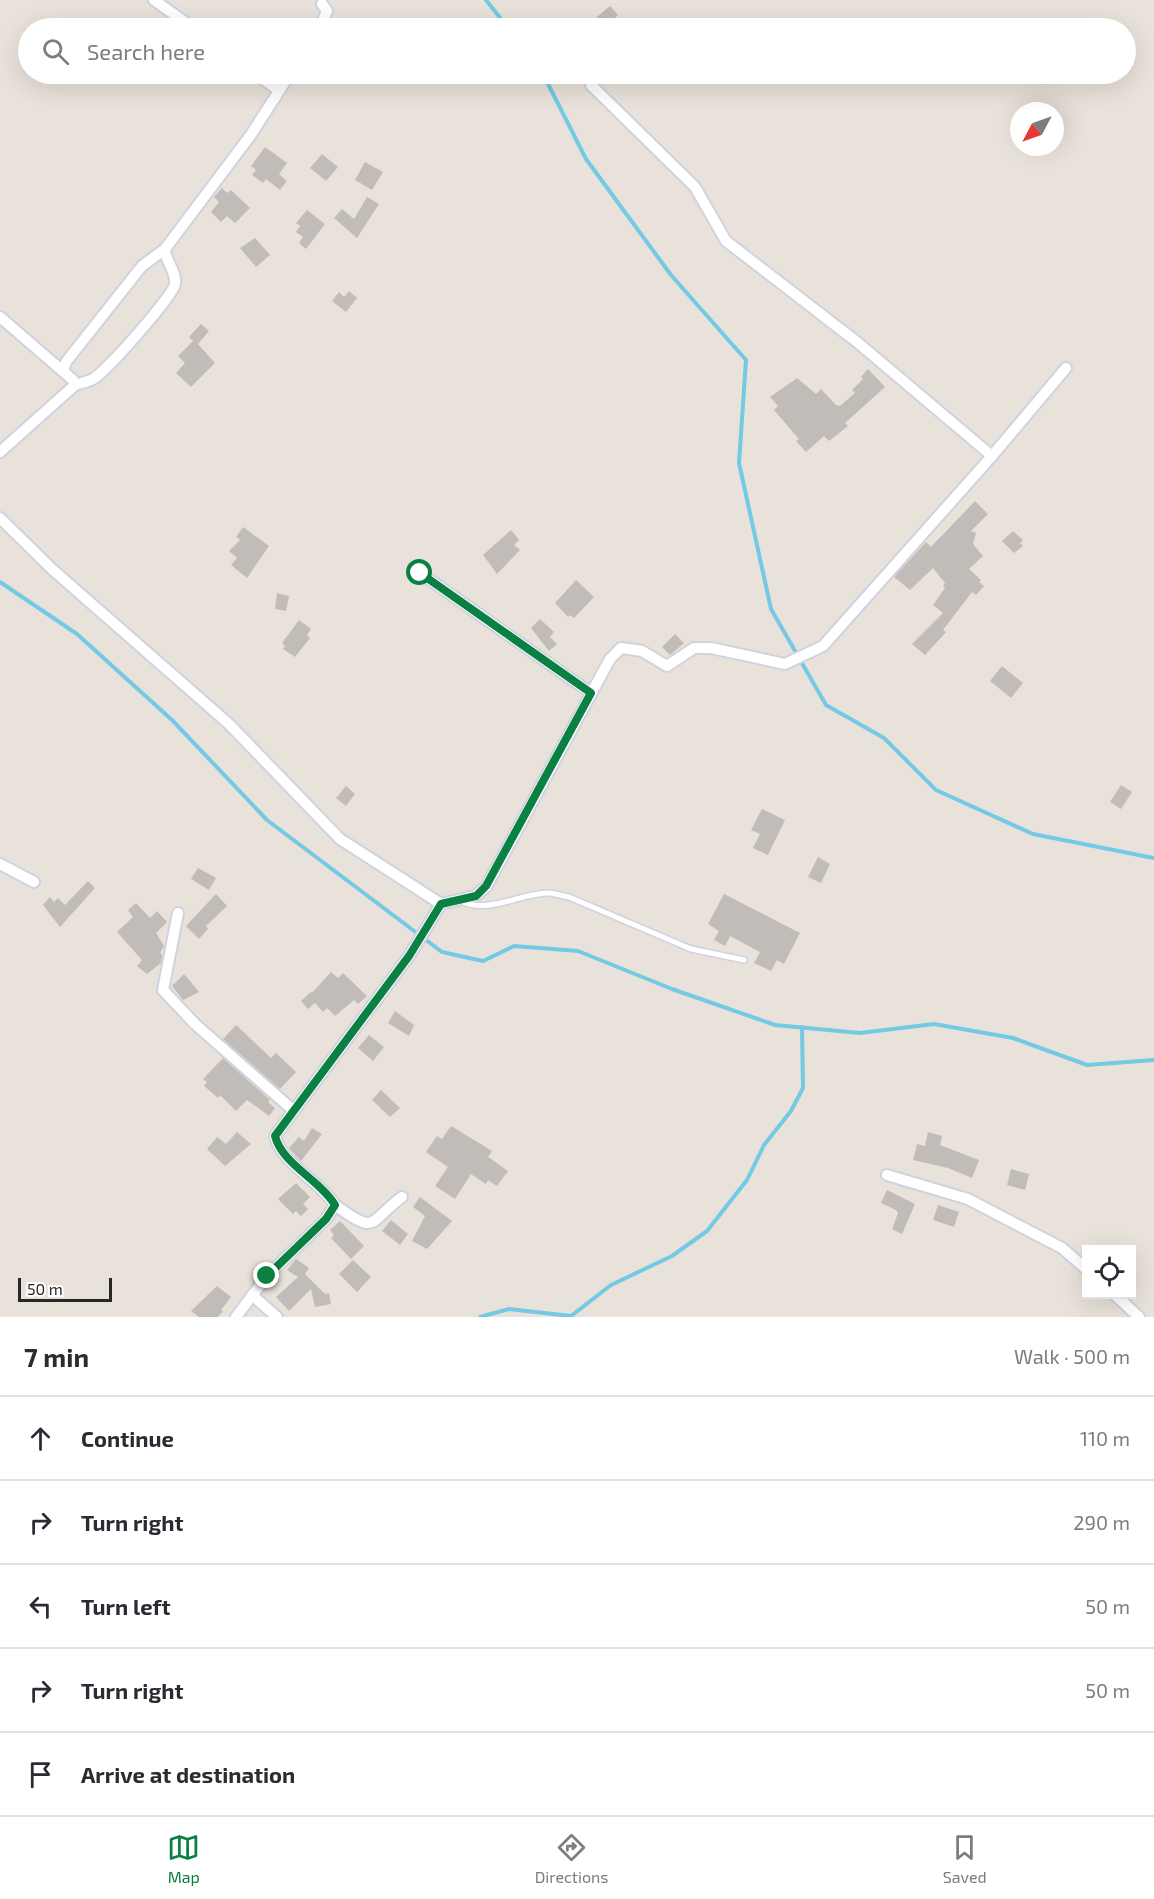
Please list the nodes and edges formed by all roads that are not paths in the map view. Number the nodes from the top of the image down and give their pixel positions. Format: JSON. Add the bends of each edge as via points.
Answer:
{"nodes":[{"id":1,"x":154,"y":0,"type":"edge"},
{"id":2,"x":322,"y":4,"type":"dead end"},
{"id":3,"x":179,"y":18,"type":"edge"},
{"id":4,"x":324,"y":18,"type":"edge"},
{"id":5,"x":270,"y":84,"type":"edge"},
{"id":6,"x":283,"y":84,"type":"edge"},
{"id":7,"x":591,"y":85,"type":"dead end"},
{"id":8,"x":279,"y":90,"type":"junction"},
{"id":9,"x":165,"y":249,"type":"junction"},
{"id":10,"x":0,"y":317,"type":"edge"},
{"id":11,"x":1066,"y":368,"type":"dead end"},
{"id":12,"x":63,"y":371,"type":"junction"},
{"id":13,"x":75,"y":385,"type":"junction"},
{"id":14,"x":0,"y":452,"type":"edge"},
{"id":15,"x":992,"y":456,"type":"junction"},
{"id":16,"x":0,"y":518,"type":"edge"},
{"id":17,"x":420,"y":573,"type":"dead end"},
{"id":18,"x":591,"y":693,"type":"junction"},
{"id":19,"x":0,"y":864,"type":"edge"},
{"id":20,"x":34,"y":882,"type":"dead end"},
{"id":21,"x":461,"y":901,"type":"junction"},
{"id":22,"x":441,"y":904,"type":"junction"},
{"id":23,"x":178,"y":913,"type":"dead end"},
{"id":24,"x":744,"y":960,"type":"dead end"},
{"id":25,"x":294,"y":1111,"type":"junction"},
{"id":26,"x":886,"y":1175,"type":"dead end"},
{"id":27,"x":402,"y":1197,"type":"dead end"},
{"id":28,"x":335,"y":1205,"type":"junction"},
{"id":29,"x":1082,"y":1266,"type":"edge"},
{"id":30,"x":252,"y":1295,"type":"junction"},
{"id":31,"x":1119,"y":1299,"type":"edge"},
{"id":32,"x":236,"y":1317,"type":"edge"},
{"id":33,"x":277,"y":1317,"type":"edge"},
{"id":34,"x":1139,"y":1317,"type":"edge"}],
"edges":[{"from":1,"to":3,"type":"street"},
{"from":2,"to":4,"type":"street","via":[[327,11]]},
{"from":5,"to":8,"type":"street"},
{"from":6,"to":8,"type":"street"},
{"from":7,"to":15,"type":"street","via":[[695,187],[726,241],[856,342]]},
{"from":8,"to":9,"type":"street","via":[[250,136]]},
{"from":9,"to":12,"type":"street","via":[[142,266],[66,362]]},
{"from":9,"to":13,"type":"street","via":[[175,285],[167,298],[112,362],[94,379]]},
{"from":10,"to":12,"type":"street"},
{"from":11,"to":15,"type":"street"},
{"from":12,"to":13,"type":"street"},
{"from":13,"to":14,"type":"street"},
{"from":15,"to":18,"type":"street","via":[[823,646],[785,664],[694,648],[667,666],[642,651],[621,648],[610,659]]},
{"from":16,"to":22,"type":"street","via":[[76,592],[229,723],[340,839]]},
{"from":17,"to":18,"type":"street"},
{"from":18,"to":21,"type":"street","via":[[486,886],[476,896]]},
{"from":19,"to":20,"type":"street"},
{"from":21,"to":22,"type":"street"},
{"from":21,"to":24,"type":"lane","via":[[488,904],[549,893],[569,897],[690,949]]},
{"from":22,"to":25,"type":"street","via":[[409,956]]},
{"from":23,"to":25,"type":"street","via":[[164,990],[195,1024]]},
{"from":25,"to":28,"type":"street","via":[[275,1136],[278,1148],[327,1192]]},
{"from":26,"to":29,"type":"street","via":[[968,1199],[1062,1248]]},
{"from":27,"to":28,"type":"street","via":[[376,1223],[366,1224]]},
{"from":28,"to":30,"type":"street"},
{"from":30,"to":32,"type":"street"},
{"from":30,"to":33,"type":"street"},
{"from":31,"to":34,"type":"street"}]}
